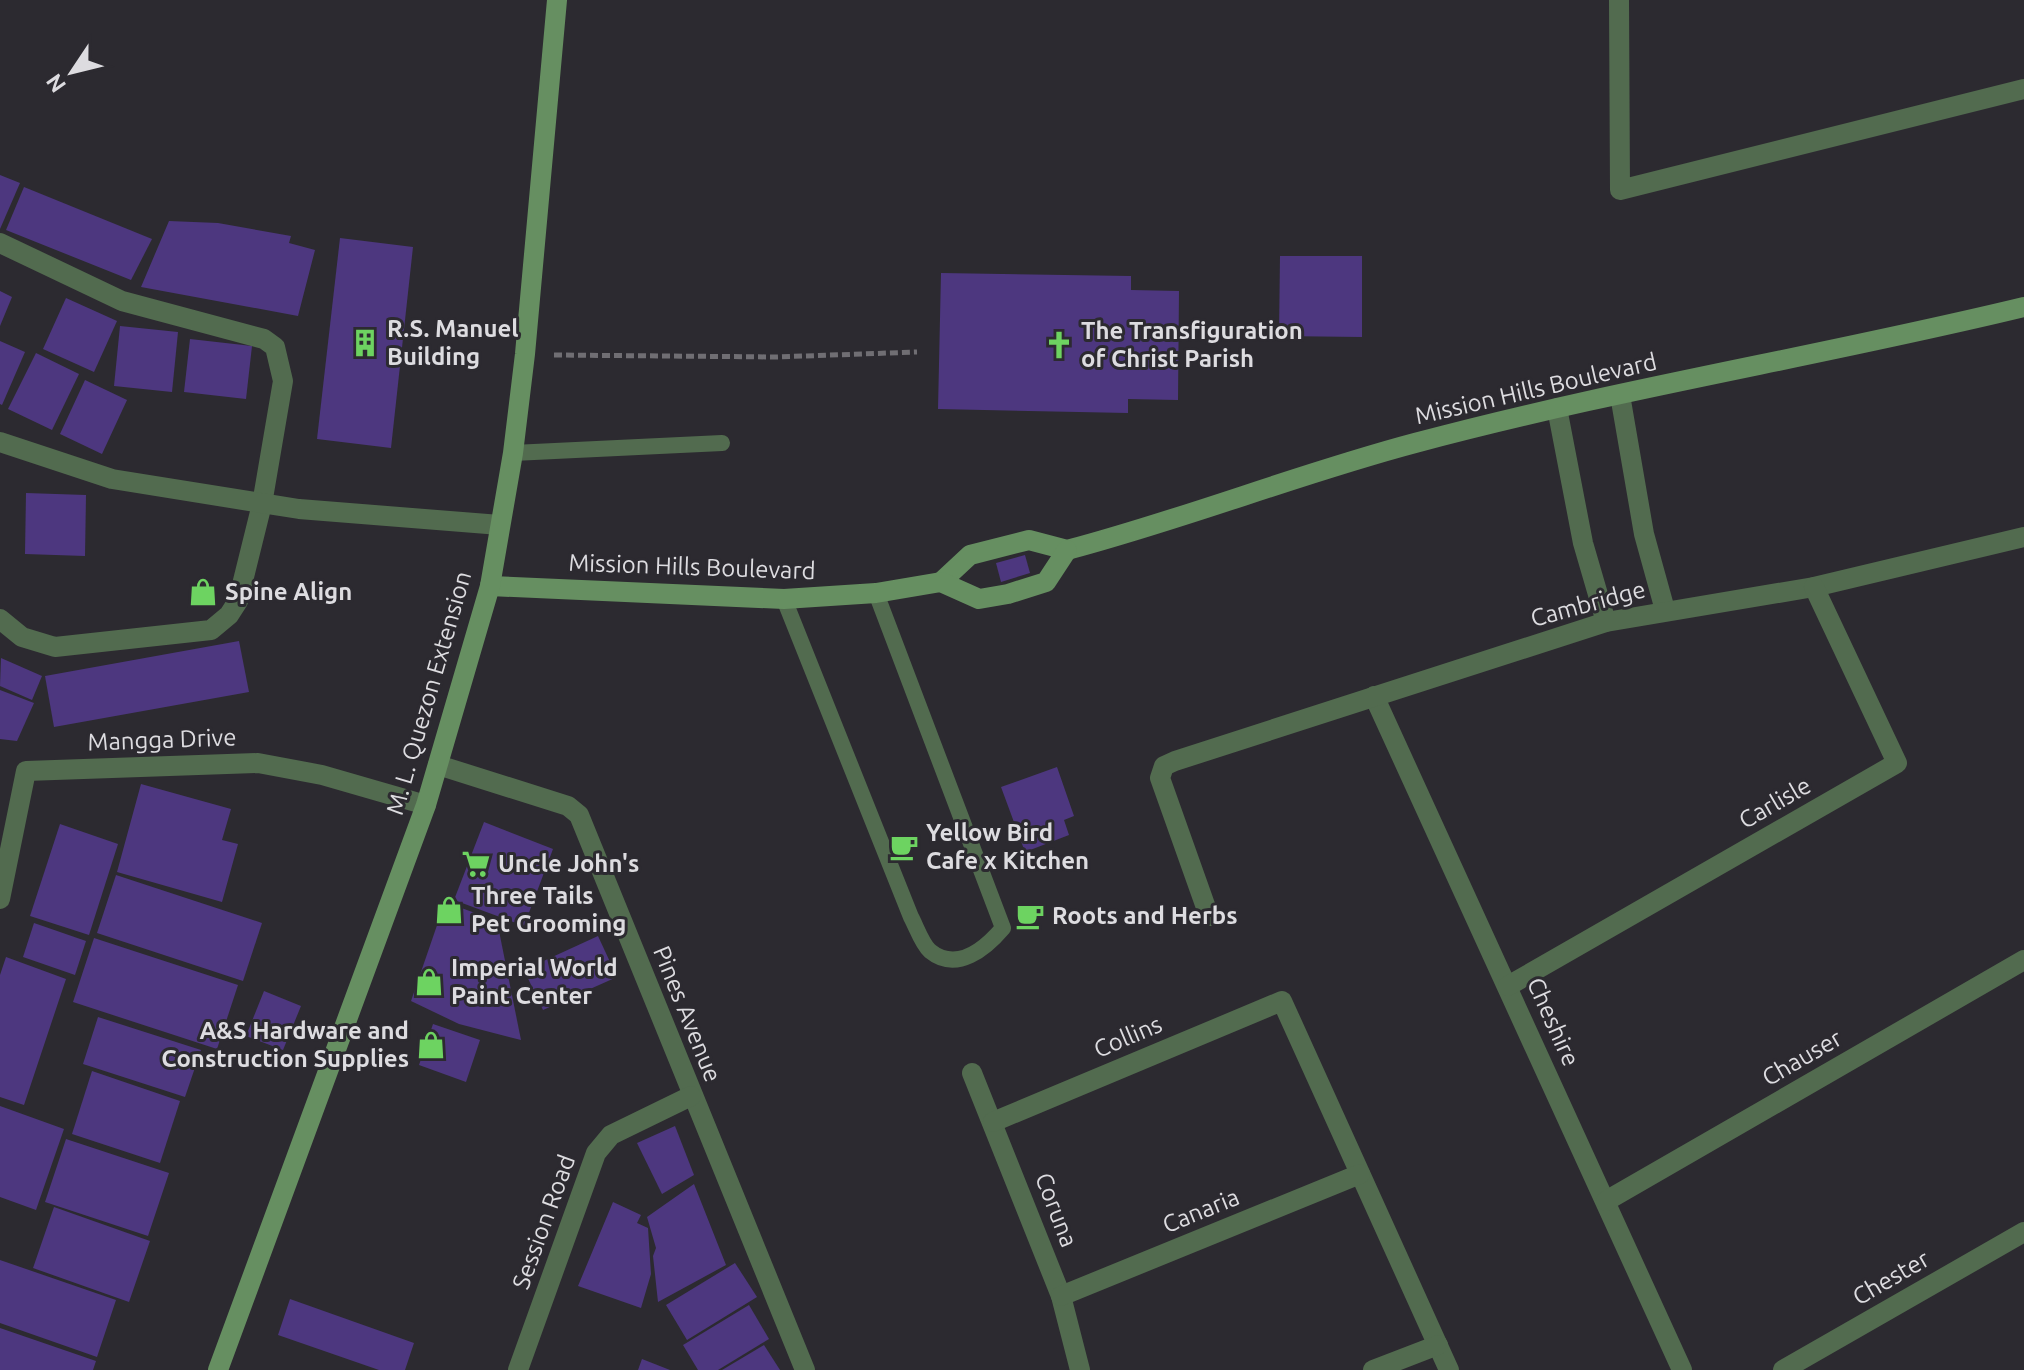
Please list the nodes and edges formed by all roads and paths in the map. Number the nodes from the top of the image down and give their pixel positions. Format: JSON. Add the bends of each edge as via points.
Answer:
{"nodes":[{"id":1,"x":557,"y":0,"type":"edge"},
{"id":2,"x":1619,"y":0,"type":"edge"},
{"id":3,"x":2024,"y":89,"type":"edge"},
{"id":4,"x":0,"y":243,"type":"edge"},
{"id":5,"x":2024,"y":307,"type":"edge"},
{"id":6,"x":917,"y":352,"type":"dead end"},
{"id":7,"x":579,"y":356,"type":"dead end"},
{"id":8,"x":1620,"y":395,"type":"junction"},
{"id":9,"x":1557,"y":408,"type":"junction"},
{"id":10,"x":0,"y":442,"type":"edge"},
{"id":11,"x":722,"y":443,"type":"dead end"},
{"id":12,"x":513,"y":453,"type":"junction"},
{"id":13,"x":262,"y":504,"type":"junction"},
{"id":14,"x":500,"y":525,"type":"junction"},
{"id":15,"x":2024,"y":537,"type":"edge"},
{"id":16,"x":1067,"y":550,"type":"junction"},
{"id":17,"x":941,"y":582,"type":"junction"},
{"id":18,"x":490,"y":586,"type":"junction"},
{"id":19,"x":1814,"y":587,"type":"junction"},
{"id":20,"x":876,"y":593,"type":"junction"},
{"id":21,"x":784,"y":599,"type":"junction"},
{"id":22,"x":1665,"y":610,"type":"junction"},
{"id":23,"x":0,"y":619,"type":"edge"},
{"id":24,"x":1606,"y":622,"type":"junction"},
{"id":25,"x":1374,"y":696,"type":"junction"},
{"id":26,"x":438,"y":765,"type":"junction"},
{"id":27,"x":426,"y":805,"type":"junction"},
{"id":28,"x":0,"y":899,"type":"edge"},
{"id":29,"x":1209,"y":916,"type":"dead end"},
{"id":30,"x":2024,"y":960,"type":"edge"},
{"id":31,"x":1508,"y":986,"type":"junction"},
{"id":32,"x":972,"y":1073,"type":"dead end"},
{"id":33,"x":691,"y":1096,"type":"junction"},
{"id":34,"x":993,"y":1122,"type":"junction"},
{"id":35,"x":1360,"y":1174,"type":"junction"},
{"id":36,"x":1606,"y":1201,"type":"junction"},
{"id":37,"x":2024,"y":1232,"type":"edge"},
{"id":38,"x":1061,"y":1296,"type":"junction"},
{"id":39,"x":1438,"y":1345,"type":"junction"},
{"id":40,"x":218,"y":1370,"type":"edge"},
{"id":41,"x":518,"y":1370,"type":"edge"},
{"id":42,"x":805,"y":1370,"type":"edge"},
{"id":43,"x":1080,"y":1370,"type":"edge"},
{"id":44,"x":1373,"y":1370,"type":"edge"},
{"id":45,"x":1449,"y":1370,"type":"edge"},
{"id":46,"x":1682,"y":1370,"type":"edge"},
{"id":47,"x":1783,"y":1370,"type":"edge"}],
"edges":[{"from":1,"to":12,"type":"street","name":"M. L. Quezon Extension"},
{"from":2,"to":3,"type":"street","via":[[1620,190]]},
{"from":4,"to":13,"type":"street","via":[[122,301],[264,339],[275,347],[283,381]]},
{"from":5,"to":8,"type":"street","name":"Mission Hills Boulevard"},
{"from":6,"to":7,"type":"path"},
{"from":8,"to":9,"type":"street","name":"Mission Hills Boulevard"},
{"from":8,"to":22,"type":"street","via":[[1644,534]]},
{"from":9,"to":16,"type":"street","name":"Mission Hills Boulevard","via":[[1413,443]]},
{"from":9,"to":24,"type":"street","via":[[1583,543]]},
{"from":10,"to":13,"type":"street","via":[[112,479]]},
{"from":11,"to":12,"type":"lane"},
{"from":12,"to":14,"type":"street","name":"M. L. Quezon Extension"},
{"from":13,"to":14,"type":"street"},
{"from":13,"to":23,"type":"street","via":[[238,601],[211,630],[55,647],[22,637]]},
{"from":14,"to":18,"type":"street","name":"M. L. Quezon Extension"},
{"from":15,"to":19,"type":"street","name":"Cambridge"},
{"from":16,"to":17,"type":"street","via":[[1029,540],[970,555]]},
{"from":16,"to":17,"type":"street","via":[[1046,582],[1008,594],[979,599]]},
{"from":17,"to":20,"type":"street","name":"Mission Hills Boulevard"},
{"from":18,"to":21,"type":"street","name":"Mission Hills Boulevard"},
{"from":18,"to":26,"type":"street","name":"M. L. Quezon Extension"},
{"from":19,"to":22,"type":"street","name":"Cambridge"},
{"from":19,"to":31,"type":"street","name":"Carlisle","via":[[1897,763]]},
{"from":20,"to":21,"type":"street","name":"Mission Hills Boulevard"},
{"from":20,"to":21,"type":"lane","via":[[1003,928],[975,955],[953,960],[930,951],[911,917]]},
{"from":22,"to":24,"type":"street","name":"Cambridge"},
{"from":24,"to":25,"type":"street","name":"Cambridge"},
{"from":25,"to":29,"type":"street","name":"Cambridge","via":[[1164,766],[1160,778]]},
{"from":25,"to":31,"type":"street","name":"Cheshire"},
{"from":26,"to":27,"type":"street","name":"M. L. Quezon Extension"},
{"from":26,"to":33,"type":"street","name":"Pines Avenue","via":[[568,806],[579,815]]},
{"from":27,"to":28,"type":"street","name":"Mangga Drive","via":[[258,763],[26,771]]},
{"from":27,"to":40,"type":"street","name":"M. L. Quezon Extension"},
{"from":30,"to":36,"type":"street","name":"Chauser"},
{"from":31,"to":36,"type":"street","name":"Cheshire"},
{"from":32,"to":34,"type":"street","name":"Coruna"},
{"from":33,"to":41,"type":"street","name":"Session Road","via":[[611,1135],[596,1153]]},
{"from":33,"to":42,"type":"street","name":"Pines Avenue"},
{"from":34,"to":35,"type":"street","name":"Collins","via":[[1282,1001]]},
{"from":34,"to":38,"type":"street","name":"Coruna"},
{"from":35,"to":38,"type":"street","name":"Canaria"},
{"from":35,"to":39,"type":"street"},
{"from":36,"to":46,"type":"street","name":"Cheshire"},
{"from":37,"to":47,"type":"street","name":"Chester"},
{"from":38,"to":43,"type":"street","name":"Coruna"},
{"from":39,"to":44,"type":"street"},
{"from":39,"to":45,"type":"street"}]}
